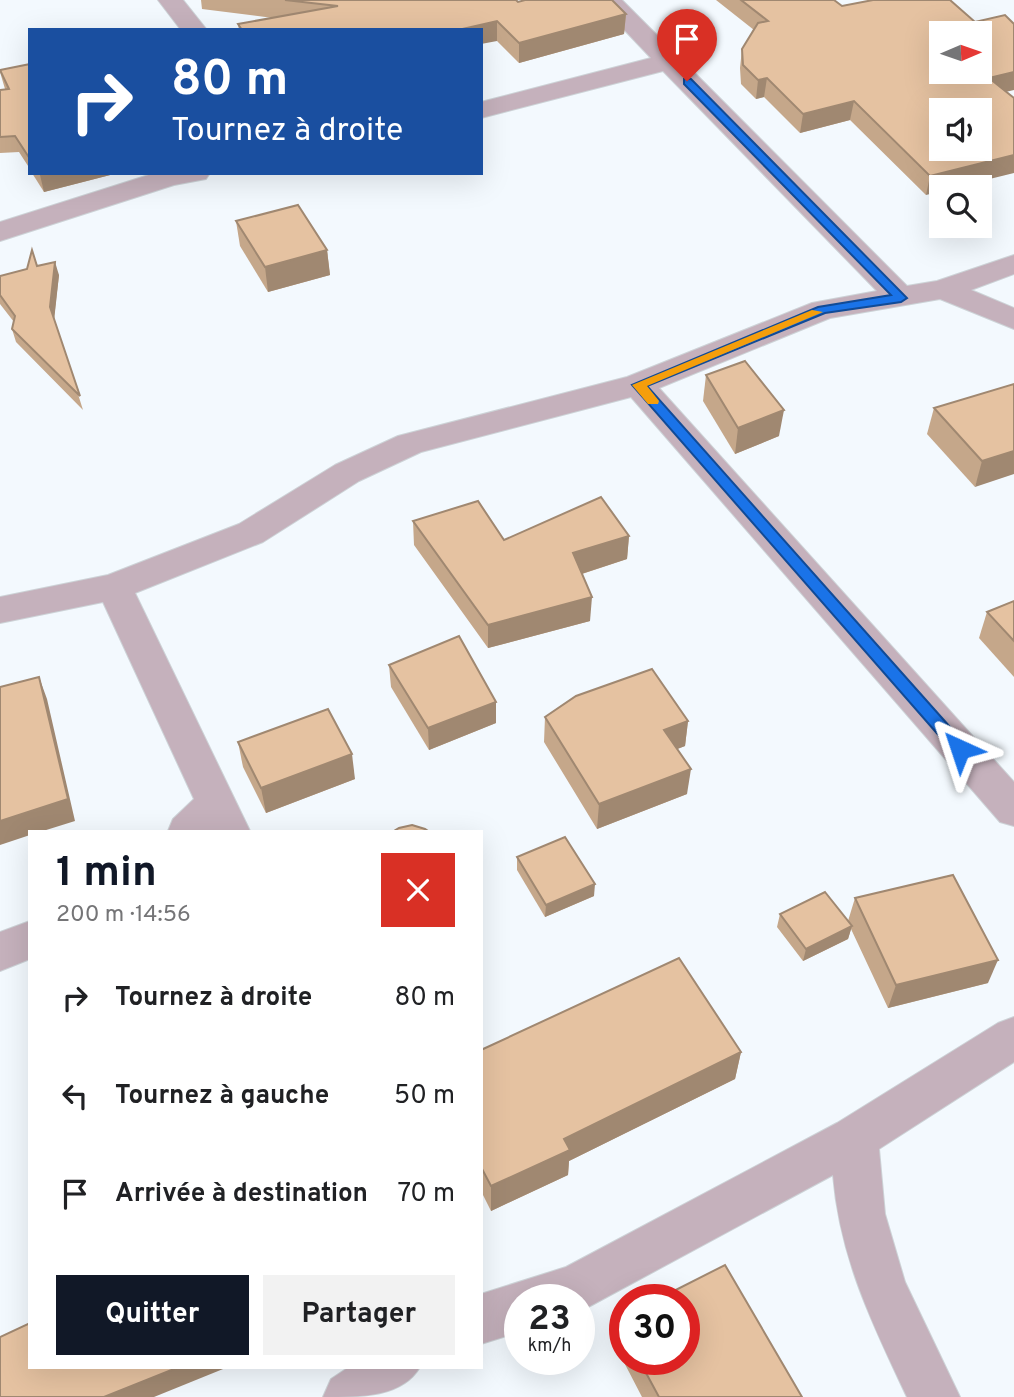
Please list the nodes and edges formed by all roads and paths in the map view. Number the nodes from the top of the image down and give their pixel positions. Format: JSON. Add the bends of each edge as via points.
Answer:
{"nodes":[{"id":1,"x":170,"y":0,"type":"edge"},
{"id":2,"x":608,"y":0,"type":"edge"},
{"id":3,"x":192,"y":28,"type":"edge"},
{"id":4,"x":668,"y":62,"type":"junction"},
{"id":5,"x":483,"y":109,"type":"edge"},
{"id":6,"x":185,"y":175,"type":"edge"},
{"id":7,"x":0,"y":232,"type":"edge"},
{"id":8,"x":1014,"y":264,"type":"edge"},
{"id":9,"x":943,"y":289,"type":"junction"},
{"id":10,"x":901,"y":298,"type":"junction"},
{"id":11,"x":1014,"y":319,"type":"edge"},
{"id":12,"x":638,"y":385,"type":"junction"},
{"id":13,"x":114,"y":587,"type":"junction"},
{"id":14,"x":0,"y":610,"type":"edge"},
{"id":15,"x":1014,"y":810,"type":"edge"},
{"id":16,"x":211,"y":822,"type":"edge"},
{"id":17,"x":28,"y":940,"type":"edge"},
{"id":18,"x":0,"y":952,"type":"edge"},
{"id":19,"x":1014,"y":1037,"type":"edge"},
{"id":20,"x":854,"y":1139,"type":"junction"},
{"id":21,"x":584,"y":1284,"type":"edge"},
{"id":22,"x":504,"y":1312,"type":"edge"},
{"id":23,"x":483,"y":1318,"type":"edge"},
{"id":24,"x":391,"y":1369,"type":"edge"},
{"id":25,"x":349,"y":1397,"type":"edge"},
{"id":26,"x":934,"y":1397,"type":"edge"}],
"edges":[{"from":1,"to":3,"type":"street"},
{"from":2,"to":4,"type":"street"},
{"from":4,"to":5,"type":"street"},
{"from":4,"to":10,"type":"street"},
{"from":6,"to":7,"type":"street"},
{"from":8,"to":9,"type":"street"},
{"from":9,"to":10,"type":"street"},
{"from":9,"to":11,"type":"street"},
{"from":10,"to":12,"type":"street","via":[[822,310]]},
{"from":12,"to":13,"type":"street","via":[[410,444],[347,473],[251,533]]},
{"from":12,"to":15,"type":"street"},
{"from":13,"to":14,"type":"street"},
{"from":13,"to":16,"type":"street"},
{"from":17,"to":18,"type":"street"},
{"from":19,"to":20,"type":"street"},
{"from":20,"to":21,"type":"street"},
{"from":20,"to":26,"type":"street","via":[[861,1214],[882,1289]]},
{"from":22,"to":23,"type":"street"},
{"from":24,"to":25,"type":"street"}]}
